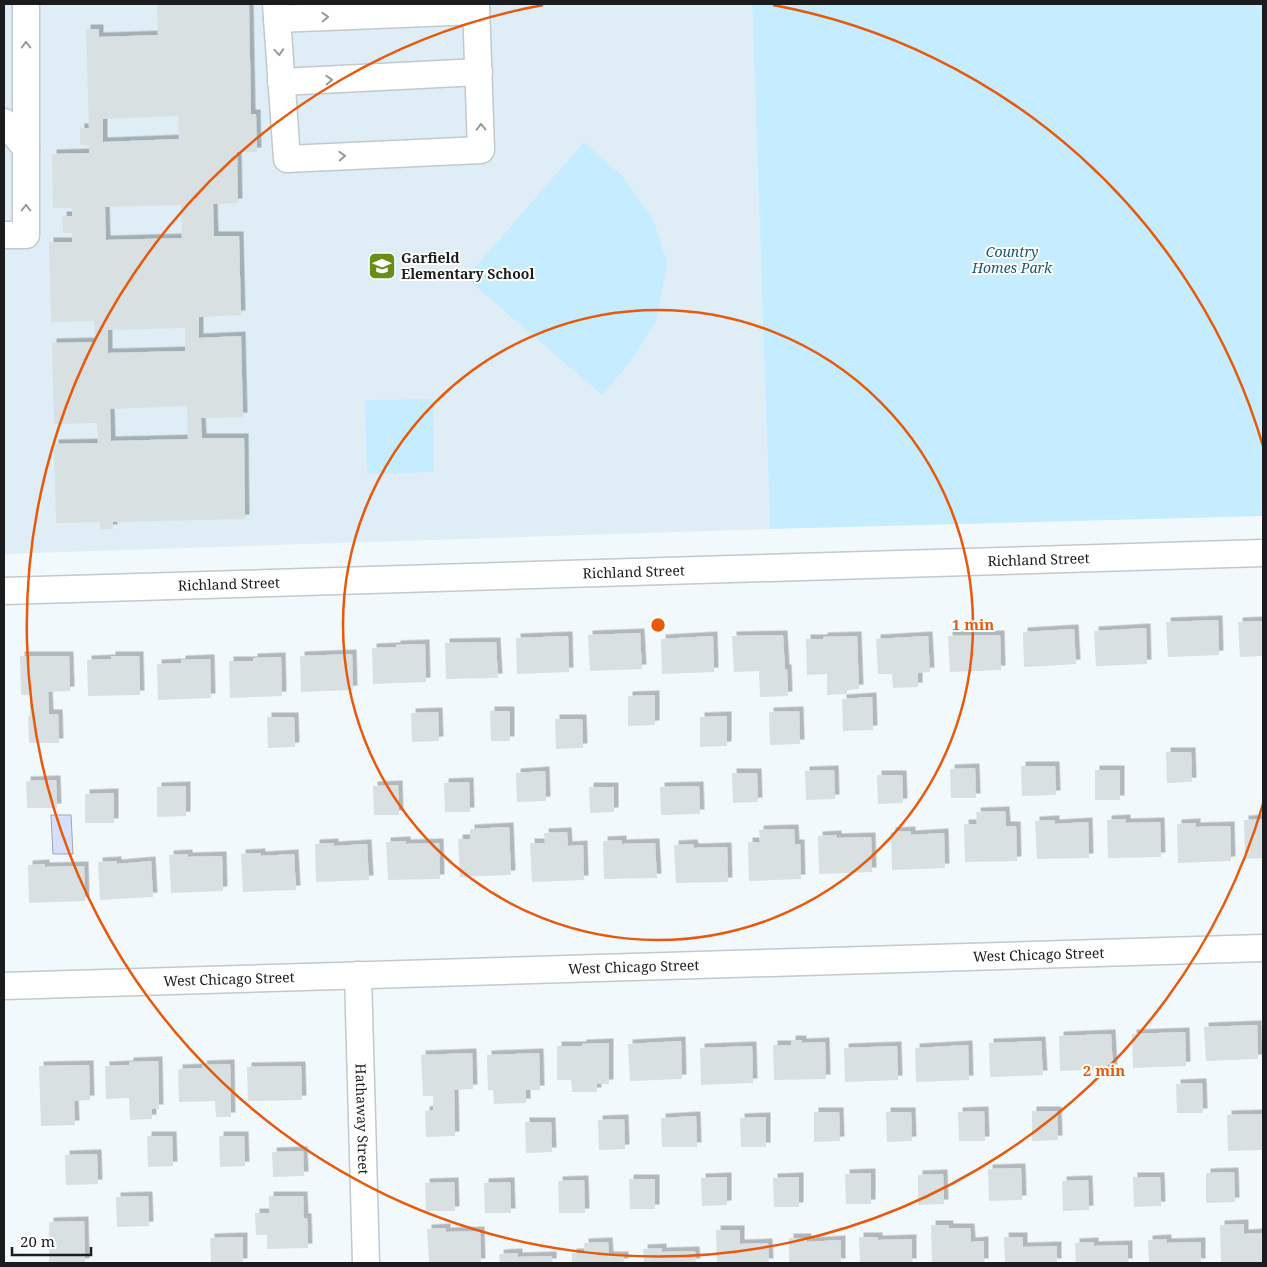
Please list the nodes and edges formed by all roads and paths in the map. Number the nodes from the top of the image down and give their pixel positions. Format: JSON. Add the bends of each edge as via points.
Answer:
{"nodes":[{"id":1,"x":26,"y":4,"type":"edge"},
{"id":2,"x":476,"y":8,"type":"edge"},
{"id":3,"x":276,"y":11,"type":"edge"},
{"id":4,"x":479,"y":72,"type":"junction"},
{"id":5,"x":281,"y":82,"type":"junction"},
{"id":6,"x":4,"y":122,"type":"edge"},
{"id":7,"x":26,"y":148,"type":"junction"},
{"id":8,"x":4,"y":235,"type":"edge"},
{"id":9,"x":1263,"y":553,"type":"edge"},
{"id":10,"x":4,"y":591,"type":"edge"},
{"id":11,"x":1263,"y":948,"type":"edge"},
{"id":12,"x":358,"y":975,"type":"junction"},
{"id":13,"x":4,"y":986,"type":"edge"},
{"id":14,"x":366,"y":1263,"type":"edge"}],
"edges":[{"from":7,"to":1,"type":"street","one_way":true},
{"from":3,"to":2,"type":"street","one_way":true},
{"from":2,"to":4,"type":"street"},
{"from":3,"to":5,"type":"street","one_way":true},
{"from":5,"to":4,"type":"street","one_way":true},
{"from":5,"to":4,"type":"street","one_way":true,"via":[[287,159],[481,150]]},
{"from":6,"to":7,"type":"street"},
{"from":8,"to":7,"type":"street","one_way":true,"via":[[26,235]]},
{"from":9,"to":10,"type":"street","name":"Richland Street"},
{"from":11,"to":12,"type":"street","name":"West Chicago Street"},
{"from":12,"to":13,"type":"street","name":"West Chicago Street"},
{"from":12,"to":14,"type":"street","name":"Hathaway Street"}]}
